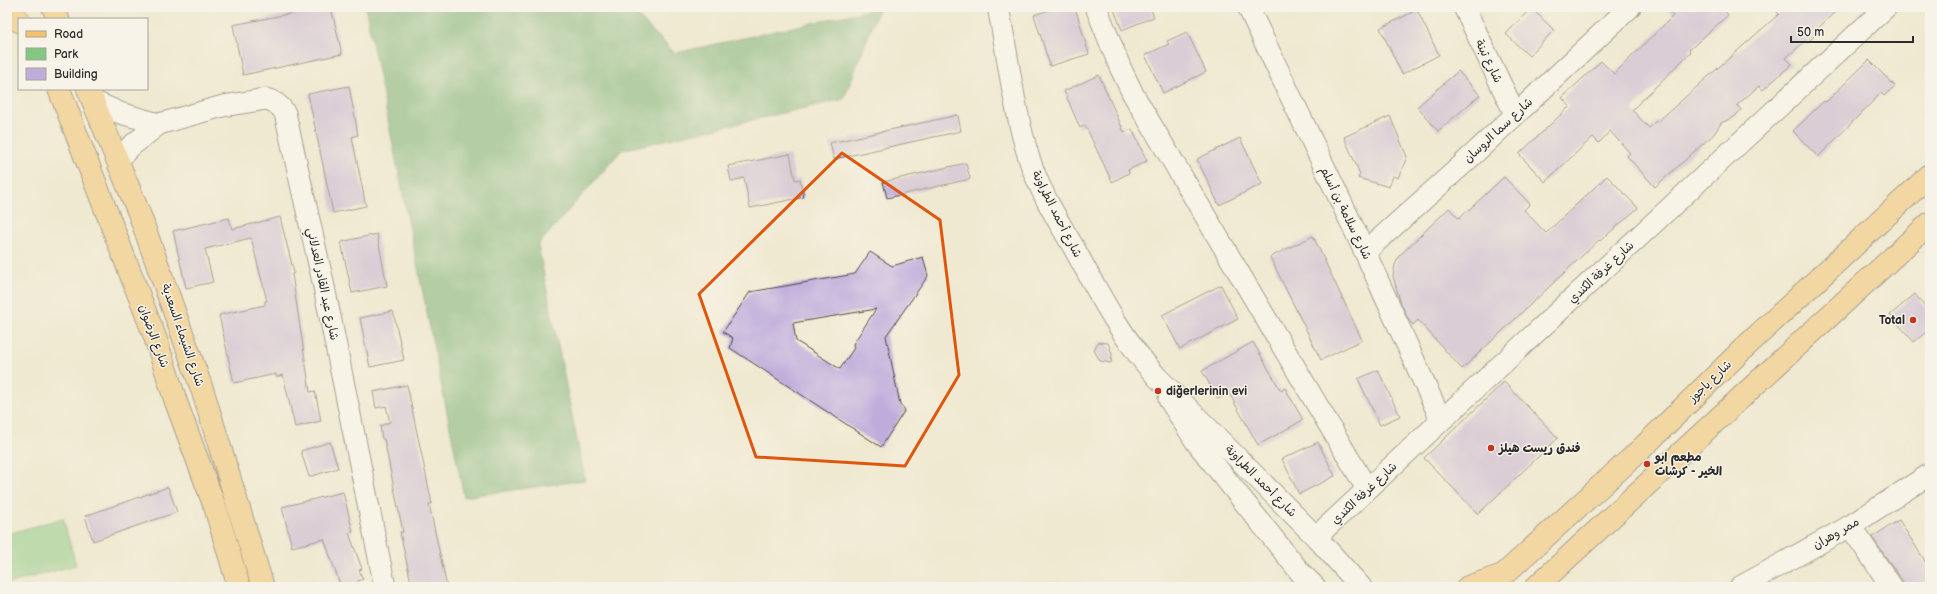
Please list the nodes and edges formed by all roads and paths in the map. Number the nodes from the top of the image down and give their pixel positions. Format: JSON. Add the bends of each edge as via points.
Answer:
{"nodes":[{"id":1,"x":8,"y":7,"type":"edge"},
{"id":2,"x":27,"y":7,"type":"edge"},
{"id":3,"x":52,"y":7,"type":"edge"},
{"id":4,"x":998,"y":7,"type":"edge"},
{"id":5,"x":1096,"y":7,"type":"edge"},
{"id":6,"x":1248,"y":7,"type":"edge"},
{"id":7,"x":1464,"y":7,"type":"edge"},
{"id":8,"x":1630,"y":7,"type":"edge"},
{"id":9,"x":1886,"y":7,"type":"edge"},
{"id":10,"x":32,"y":18,"type":"edge"},
{"id":11,"x":58,"y":18,"type":"edge"},
{"id":12,"x":18,"y":20,"type":"edge"},
{"id":13,"x":59,"y":90,"type":"edge"},
{"id":14,"x":90,"y":95,"type":"edge"},
{"id":15,"x":1515,"y":114,"type":"junction"},
{"id":16,"x":159,"y":124,"type":"junction"},
{"id":17,"x":118,"y":160,"type":"junction"},
{"id":18,"x":1930,"y":174,"type":"edge"},
{"id":19,"x":1930,"y":223,"type":"edge"},
{"id":20,"x":1365,"y":252,"type":"junction"},
{"id":21,"x":180,"y":329,"type":"junction"},
{"id":22,"x":155,"y":337,"type":"junction"},
{"id":23,"x":1157,"y":377,"type":"junction"},
{"id":24,"x":203,"y":392,"type":"junction"},
{"id":25,"x":176,"y":402,"type":"junction"},
{"id":26,"x":1441,"y":420,"type":"junction"},
{"id":27,"x":1930,"y":474,"type":"edge"},
{"id":28,"x":1367,"y":489,"type":"junction"},
{"id":29,"x":1850,"y":526,"type":"junction"},
{"id":30,"x":1316,"y":537,"type":"junction"},
{"id":31,"x":1495,"y":582,"type":"edge"},
{"id":32,"x":239,"y":587,"type":"edge"},
{"id":33,"x":263,"y":587,"type":"edge"},
{"id":34,"x":385,"y":587,"type":"edge"},
{"id":35,"x":1315,"y":587,"type":"edge"},
{"id":36,"x":1362,"y":587,"type":"edge"},
{"id":37,"x":1468,"y":587,"type":"edge"},
{"id":38,"x":1536,"y":587,"type":"edge"},
{"id":39,"x":1740,"y":587,"type":"edge"},
{"id":40,"x":1892,"y":587,"type":"edge"}],
"edges":[{"from":1,"to":12,"type":"main road"},
{"from":2,"to":10,"type":"main road"},
{"from":3,"to":11,"type":"main road"},
{"from":4,"to":23,"type":"street","name":"شارع أحمد الطراونة","via":[[1029,159],[1043,192],[1117,322]]},
{"from":5,"to":28,"type":"street","via":[[1133,94]]},
{"from":6,"to":20,"type":"street","name":"شارع سلامة بن أسلم"},
{"from":7,"to":15,"type":"street","name":"شارع تبنة"},
{"from":8,"to":15,"type":"street","name":"شارع سما الروسان"},
{"from":9,"to":26,"type":"street","name":"شارع غرفة الكندي"},
{"from":13,"to":22,"type":"main road","name":"شارع الرضوان"},
{"from":14,"to":16,"type":"street","via":[[120,113]]},
{"from":14,"to":17,"type":"main road","name":"شارع الشيماء السعدية"},
{"from":15,"to":20,"type":"street","name":"شارع سما الروسان"},
{"from":16,"to":17,"type":"street","name":"شارع عبد القادر العدلاني"},
{"from":16,"to":34,"type":"street","name":"شارع عبد القادر العدلاني","via":[[223,106],[266,99],[281,106],[285,112],[323,282]]},
{"from":17,"to":21,"type":"main road","name":"شارع الشيماء السعدية"},
{"from":18,"to":31,"type":"main road","name":"شارع ياجوز","via":[[1744,348],[1637,453]]},
{"from":19,"to":38,"type":"main road"},
{"from":20,"to":26,"type":"street","name":"شارع سلامة بن أسلم"},
{"from":21,"to":22,"type":"main road"},
{"from":21,"to":24,"type":"main road","name":"شارع الشيماء السعدية"},
{"from":22,"to":25,"type":"main road","name":"شارع الرضوان"},
{"from":23,"to":30,"type":"street","name":"شارع أحمد الطراونة"},
{"from":23,"to":35,"type":"street","name":"شارع أحمد الطراونة","via":[[1197,443],[1300,572]]},
{"from":24,"to":25,"type":"main road"},
{"from":24,"to":33,"type":"main road","name":"شارع الشيماء السعدية"},
{"from":25,"to":32,"type":"main road","name":"شارع الرضوان","via":[[214,507]]},
{"from":26,"to":28,"type":"street","name":"شارع غرفة الكندي"},
{"from":27,"to":29,"type":"street","name":"ممر وهران"},
{"from":28,"to":30,"type":"street","name":"شارع غرفة الكندي"},
{"from":29,"to":39,"type":"street","name":"ممر وهران"},
{"from":29,"to":40,"type":"street"},
{"from":30,"to":36,"type":"street","name":"شارع أحمد الطراونة"},
{"from":31,"to":37,"type":"main road"}]}
